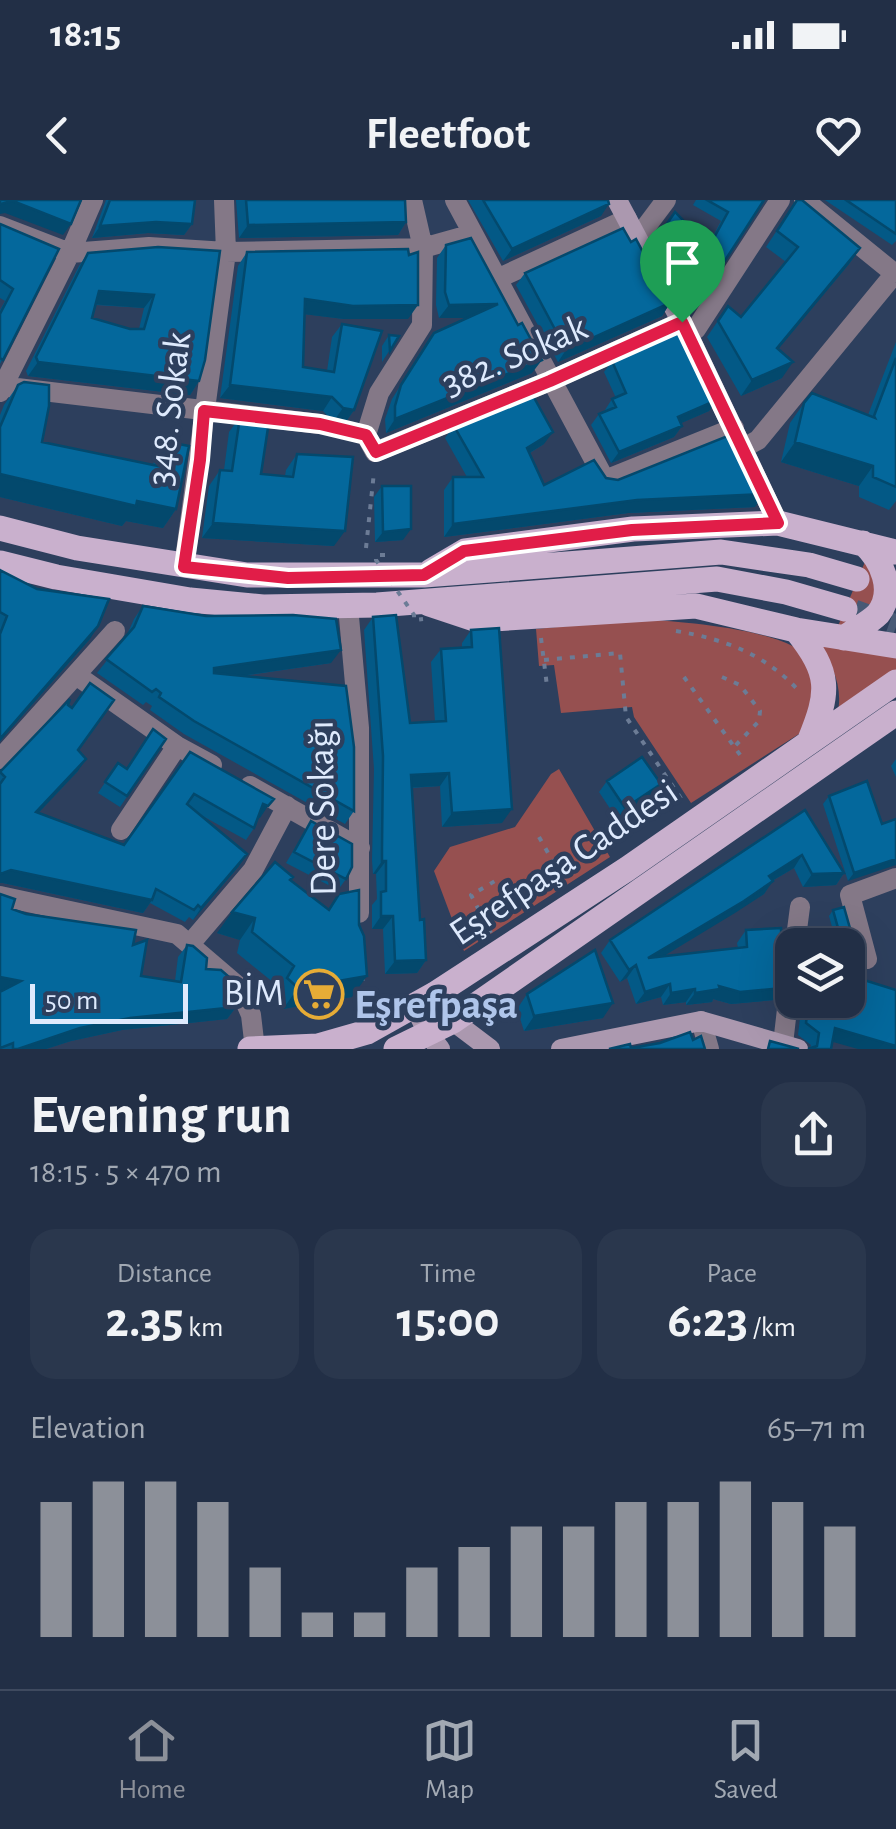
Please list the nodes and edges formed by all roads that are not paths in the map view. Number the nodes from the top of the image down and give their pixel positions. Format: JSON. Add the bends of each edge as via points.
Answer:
{"nodes":[{"id":1,"x":93,"y":200,"type":"edge"},
{"id":2,"x":224,"y":200,"type":"edge"},
{"id":3,"x":412,"y":200,"type":"edge"},
{"id":4,"x":455,"y":200,"type":"edge"},
{"id":5,"x":666,"y":200,"type":"edge"},
{"id":6,"x":780,"y":200,"type":"edge"},
{"id":7,"x":804,"y":200,"type":"edge"},
{"id":8,"x":626,"y":218,"type":"edge"},
{"id":9,"x":0,"y":226,"type":"edge"},
{"id":10,"x":473,"y":234,"type":"junction"},
{"id":11,"x":423,"y":248,"type":"junction"},
{"id":12,"x":226,"y":252,"type":"junction"},
{"id":13,"x":70,"y":254,"type":"junction"},
{"id":14,"x":895,"y":272,"type":"edge"},
{"id":15,"x":499,"y":278,"type":"junction"},
{"id":16,"x":684,"y":328,"type":"junction"},
{"id":17,"x":550,"y":381,"type":"junction"},
{"id":18,"x":1,"y":388,"type":"edge"},
{"id":19,"x":204,"y":411,"type":"junction"},
{"id":20,"x":320,"y":424,"type":"dead end"},
{"id":21,"x":738,"y":438,"type":"junction"},
{"id":22,"x":778,"y":523,"type":"junction"},
{"id":23,"x":0,"y":528,"type":"edge"},
{"id":24,"x":863,"y":543,"type":"junction"},
{"id":25,"x":896,"y":552,"type":"edge"},
{"id":26,"x":0,"y":563,"type":"edge"},
{"id":27,"x":184,"y":567,"type":"junction"},
{"id":28,"x":424,"y":575,"type":"junction"},
{"id":29,"x":857,"y":579,"type":"dead end"},
{"id":30,"x":348,"y":606,"type":"junction"},
{"id":31,"x":845,"y":609,"type":"tunnel mouth"},
{"id":32,"x":421,"y":610,"type":"junction"},
{"id":33,"x":796,"y":630,"type":"junction"},
{"id":34,"x":115,"y":631,"type":"dead end"},
{"id":35,"x":844,"y":638,"type":"junction"},
{"id":36,"x":896,"y":646,"type":"edge"},
{"id":37,"x":76,"y":674,"type":"junction"},
{"id":38,"x":896,"y":682,"type":"edge"},
{"id":39,"x":896,"y":712,"type":"edge"},
{"id":40,"x":885,"y":728,"type":"edge"},
{"id":41,"x":810,"y":742,"type":"junction"},
{"id":42,"x":177,"y":746,"type":"junction"},
{"id":43,"x":0,"y":759,"type":"edge"},
{"id":44,"x":287,"y":806,"type":"junction"},
{"id":45,"x":121,"y":830,"type":"dead end"},
{"id":46,"x":360,"y":848,"type":"junction"},
{"id":47,"x":896,"y":878,"type":"edge"},
{"id":48,"x":0,"y":896,"type":"edge"},
{"id":49,"x":800,"y":907,"type":"dead end"},
{"id":50,"x":797,"y":928,"type":"edge"},
{"id":51,"x":190,"y":944,"type":"junction"},
{"id":52,"x":358,"y":947,"type":"edge"},
{"id":53,"x":867,"y":959,"type":"dead end"},
{"id":54,"x":424,"y":999,"type":"junction"},
{"id":55,"x":791,"y":1018,"type":"edge"},
{"id":56,"x":453,"y":1021,"type":"junction"},
{"id":57,"x":701,"y":1021,"type":"junction"},
{"id":58,"x":432,"y":1044,"type":"edge"},
{"id":59,"x":791,"y":1046,"type":"edge"},
{"id":60,"x":252,"y":1049,"type":"edge"},
{"id":61,"x":396,"y":1049,"type":"edge"},
{"id":62,"x":490,"y":1049,"type":"edge"},
{"id":63,"x":561,"y":1049,"type":"edge"},
{"id":64,"x":709,"y":1049,"type":"edge"}],
"edges":[{"from":1,"to":13,"type":"street"},
{"from":2,"to":12,"type":"street","name":"348. Sokak"},
{"from":3,"to":11,"type":"street"},
{"from":4,"to":10,"type":"street"},
{"from":5,"to":8,"type":"street","via":[[646,228]]},
{"from":6,"to":16,"type":"street","name":"382. Sokak","via":[[696,329]]},
{"from":7,"to":14,"type":"street"},
{"from":8,"to":15,"type":"street"},
{"from":8,"to":16,"type":"main road"},
{"from":9,"to":13,"type":"street"},
{"from":10,"to":11,"type":"street"},
{"from":10,"to":15,"type":"street"},
{"from":11,"to":12,"type":"street"},
{"from":11,"to":17,"type":"street","name":"382. Sokak","via":[[422,325],[379,393],[366,435],[376,452]]},
{"from":12,"to":13,"type":"street","via":[[149,247]]},
{"from":12,"to":19,"type":"street","name":"348. Sokak"},
{"from":13,"to":18,"type":"street"},
{"from":14,"to":21,"type":"street","via":[[758,440]]},
{"from":15,"to":17,"type":"street"},
{"from":16,"to":17,"type":"street","name":"382. Sokak"},
{"from":16,"to":21,"type":"main road"},
{"from":17,"to":21,"type":"street","via":[[605,480]]},
{"from":18,"to":19,"type":"street"},
{"from":19,"to":20,"type":"street"},
{"from":19,"to":27,"type":"street","name":"348. Sokak"},
{"from":21,"to":22,"type":"main road"},
{"from":22,"to":24,"type":"main road"},
{"from":22,"to":28,"type":"main road","via":[[632,530],[464,551]]},
{"from":23,"to":27,"type":"main road"},
{"from":24,"to":25,"type":"main road"},
{"from":24,"to":35,"type":"main road","via":[[878,557],[887,598],[880,613]]},
{"from":26,"to":30,"type":"main road","via":[[190,600]]},
{"from":27,"to":28,"type":"main road","via":[[288,578]]},
{"from":28,"to":29,"type":"main road","via":[[721,552]]},
{"from":30,"to":32,"type":"main road"},
{"from":30,"to":46,"type":"street","name":"Dere Sokağı"},
{"from":31,"to":32,"type":"main road","via":[[717,579]]},
{"from":32,"to":33,"type":"main road","via":[[477,620],[696,606]]},
{"from":33,"to":35,"type":"main road"},
{"from":33,"to":41,"type":"main road","via":[[818,658],[825,690]]},
{"from":34,"to":37,"type":"street"},
{"from":35,"to":36,"type":"main road"},
{"from":37,"to":42,"type":"street"},
{"from":37,"to":43,"type":"street"},
{"from":38,"to":41,"type":"main road","name":"Eşrefpaşa Caddesi"},
{"from":39,"to":40,"type":"main road","name":"Eşrefpaşa Caddesi"},
{"from":40,"to":56,"type":"main road","name":"Eşrefpaşa Caddesi"},
{"from":41,"to":54,"type":"main road","name":"Eşrefpaşa Caddesi"},
{"from":42,"to":44,"type":"street"},
{"from":42,"to":45,"type":"street"},
{"from":44,"to":46,"type":"street"},
{"from":44,"to":51,"type":"street","via":[[253,870]]},
{"from":46,"to":52,"type":"street","name":"Dere Sokağı"},
{"from":47,"to":53,"type":"street","via":[[850,895]]},
{"from":48,"to":51,"type":"street","via":[[177,934]]},
{"from":49,"to":50,"type":"street"},
{"from":51,"to":60,"type":"street","via":[[240,987]]},
{"from":54,"to":56,"type":"main road"},
{"from":54,"to":58,"type":"main road"},
{"from":54,"to":60,"type":"main road","name":"Eşrefpaşa Caddesi","via":[[367,1032],[318,1046]]},
{"from":55,"to":59,"type":"street"},
{"from":56,"to":58,"type":"main road","name":"Eşrefpaşa Caddesi"},
{"from":56,"to":62,"type":"main road"},
{"from":57,"to":59,"type":"main road"},
{"from":57,"to":63,"type":"main road"},
{"from":57,"to":64,"type":"street"},
{"from":58,"to":61,"type":"main road","name":"Eşrefpaşa Caddesi"}]}
